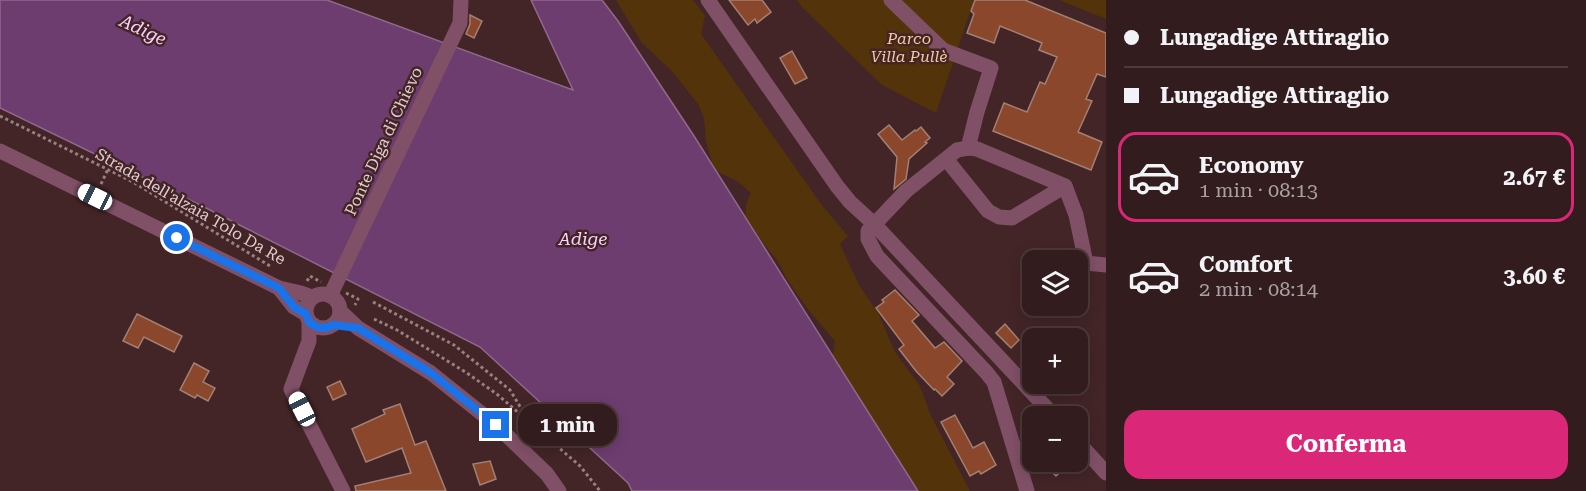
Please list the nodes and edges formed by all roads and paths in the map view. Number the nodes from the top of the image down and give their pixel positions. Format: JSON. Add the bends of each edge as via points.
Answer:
{"nodes":[{"id":1,"x":461,"y":0,"type":"edge"},
{"id":2,"x":708,"y":0,"type":"edge"},
{"id":3,"x":891,"y":0,"type":"edge"},
{"id":4,"x":0,"y":116,"type":"edge"},
{"id":5,"x":968,"y":148,"type":"junction"},
{"id":6,"x":0,"y":151,"type":"edge"},
{"id":7,"x":946,"y":159,"type":"junction"},
{"id":8,"x":1065,"y":186,"type":"junction"},
{"id":9,"x":874,"y":224,"type":"junction"},
{"id":10,"x":1106,"y":265,"type":"edge"},
{"id":11,"x":274,"y":268,"type":"dead end"},
{"id":12,"x":279,"y":288,"type":"junction"},
{"id":13,"x":333,"y":289,"type":"junction"},
{"id":14,"x":312,"y":297,"type":"junction"},
{"id":15,"x":373,"y":302,"type":"dead end"},
{"id":16,"x":340,"y":311,"type":"junction"},
{"id":17,"x":308,"y":318,"type":"junction"},
{"id":18,"x":329,"y":327,"type":"junction"},
{"id":19,"x":358,"y":328,"type":"junction"},
{"id":20,"x":309,"y":341,"type":"junction"},
{"id":21,"x":1045,"y":406,"type":"edge"},
{"id":22,"x":530,"y":423,"type":"dead end"},
{"id":23,"x":1088,"y":453,"type":"edge"},
{"id":24,"x":1106,"y":473,"type":"edge"},
{"id":25,"x":343,"y":491,"type":"edge"},
{"id":26,"x":559,"y":491,"type":"edge"},
{"id":27,"x":1027,"y":491,"type":"edge"}],
"edges":[{"from":1,"to":13,"type":"street","name":"Ponte Diga di Chievo","via":[[460,23]]},
{"from":2,"to":9,"type":"street","via":[[837,186]]},
{"from":3,"to":5,"type":"street","via":[[943,51],[991,68]]},
{"from":4,"to":11,"type":"path","name":"Strada dell'alzaia Tolo Da Re","via":[[133,182]]},
{"from":5,"to":7,"type":"street","via":[[957,150]]},
{"from":5,"to":8,"type":"street"},
{"from":6,"to":12,"type":"street"},
{"from":7,"to":8,"type":"street","via":[[988,211],[999,217],[1012,218]]},
{"from":7,"to":9,"type":"street","via":[[906,191]]},
{"from":8,"to":10,"type":"street","via":[[1086,263]]},
{"from":9,"to":21,"type":"street"},
{"from":9,"to":27,"type":"street","via":[[868,239],[877,255],[994,382]]},
{"from":12,"to":14,"type":"street"},
{"from":12,"to":17,"type":"street"},
{"from":13,"to":14,"type":"street"},
{"from":13,"to":16,"type":"street"},
{"from":14,"to":17,"type":"street","via":[[307,303]]},
{"from":15,"to":22,"type":"path","via":[[454,345],[510,390]]},
{"from":16,"to":18,"type":"street"},
{"from":16,"to":19,"type":"street"},
{"from":17,"to":18,"type":"street","via":[[317,327]]},
{"from":17,"to":20,"type":"street"},
{"from":18,"to":19,"type":"street"},
{"from":18,"to":20,"type":"street"},
{"from":19,"to":26,"type":"street","via":[[431,373],[496,425],[547,474]]},
{"from":20,"to":25,"type":"street","via":[[291,388]]},
{"from":23,"to":24,"type":"street"}]}
